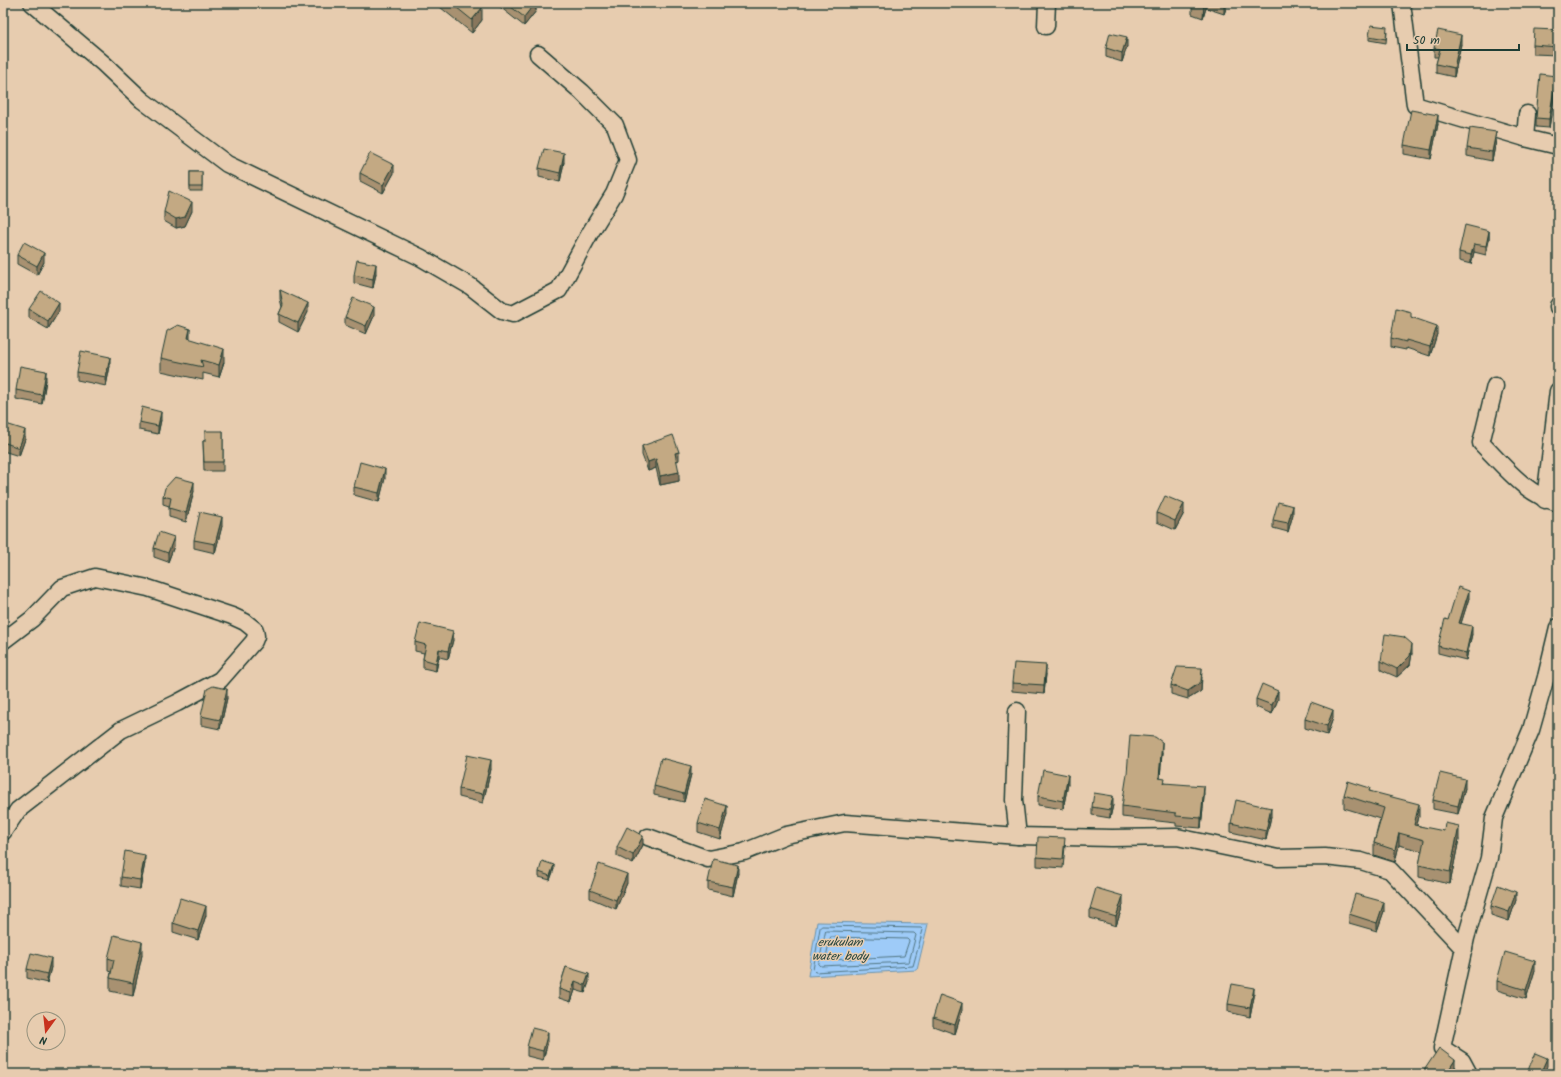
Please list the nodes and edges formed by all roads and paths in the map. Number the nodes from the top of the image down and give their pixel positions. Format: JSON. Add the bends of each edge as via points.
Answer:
{"nodes":[{"id":1,"x":32,"y":3,"type":"edge"},
{"id":2,"x":1047,"y":3,"type":"edge"},
{"id":3,"x":1402,"y":3,"type":"edge"},
{"id":4,"x":1046,"y":26,"type":"dead end"},
{"id":5,"x":538,"y":54,"type":"dead end"},
{"id":6,"x":1527,"y":114,"type":"dead end"},
{"id":7,"x":1525,"y":138,"type":"junction"},
{"id":8,"x":1558,"y":146,"type":"edge"},
{"id":9,"x":1495,"y":386,"type":"dead end"},
{"id":10,"x":1558,"y":391,"type":"edge"},
{"id":11,"x":1552,"y":501,"type":"edge"},
{"id":12,"x":1558,"y":627,"type":"edge"},
{"id":13,"x":3,"y":641,"type":"edge"},
{"id":14,"x":1017,"y":710,"type":"dead end"},
{"id":15,"x":3,"y":832,"type":"edge"},
{"id":16,"x":1018,"y":836,"type":"junction"},
{"id":17,"x":648,"y":837,"type":"dead end"},
{"id":18,"x":1464,"y":949,"type":"junction"},
{"id":19,"x":1469,"y":1074,"type":"edge"}],
"edges":[{"from":1,"to":5,"type":"street","via":[[142,100],[226,164],[420,257],[470,286],[502,311],[513,314],[559,290],[614,194],[628,160],[615,125]]},
{"from":2,"to":4,"type":"street"},
{"from":3,"to":7,"type":"street","via":[[1415,105]]},
{"from":6,"to":7,"type":"street"},
{"from":7,"to":8,"type":"street"},
{"from":9,"to":11,"type":"street","via":[[1481,443],[1519,481]]},
{"from":10,"to":11,"type":"street"},
{"from":12,"to":18,"type":"street","via":[[1531,730],[1494,818],[1489,858]]},
{"from":13,"to":15,"type":"street","via":[[32,620],[62,588],[95,577],[148,588],[232,616],[255,630],[256,636],[220,680],[121,730],[18,810]]},
{"from":14,"to":16,"type":"street","via":[[1014,800]]},
{"from":16,"to":17,"type":"street","via":[[845,823],[786,835],[744,852],[708,859]]},
{"from":16,"to":18,"type":"street","via":[[1177,836],[1278,858],[1325,857],[1361,861],[1390,870]]},
{"from":18,"to":19,"type":"street","via":[[1442,1048],[1462,1061]]}]}
